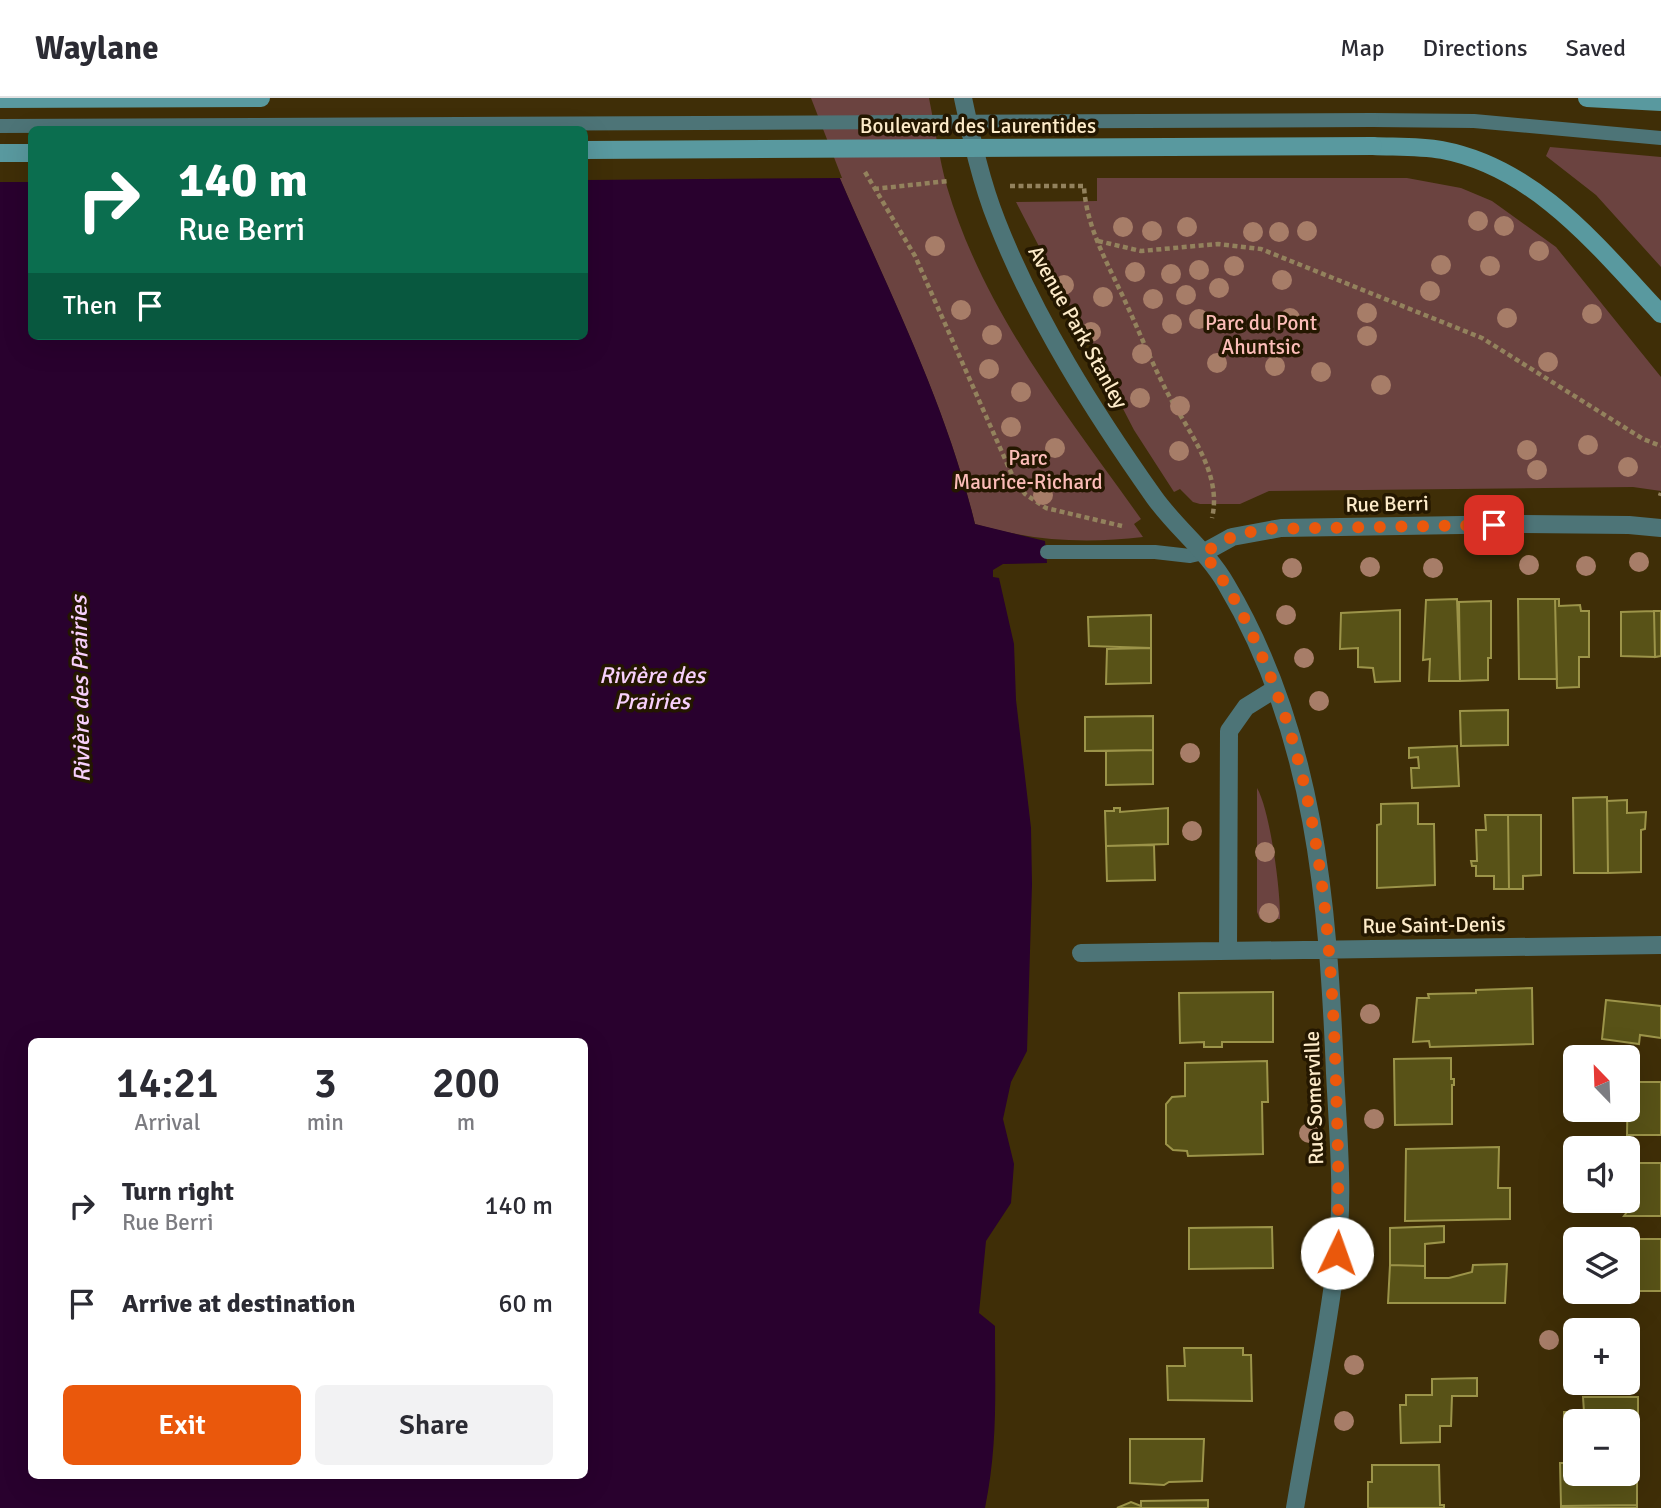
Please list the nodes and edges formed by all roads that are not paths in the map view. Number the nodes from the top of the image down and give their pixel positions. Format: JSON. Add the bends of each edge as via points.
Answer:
{"nodes":[{"id":1,"x":261,"y":98,"type":"edge"},
{"id":2,"x":963,"y":98,"type":"edge"},
{"id":3,"x":1587,"y":98,"type":"edge"},
{"id":4,"x":0,"y":99,"type":"edge"},
{"id":5,"x":1661,"y":103,"type":"edge"},
{"id":6,"x":0,"y":126,"type":"edge"},
{"id":7,"x":1661,"y":138,"type":"edge"},
{"id":8,"x":588,"y":150,"type":"edge"},
{"id":9,"x":0,"y":153,"type":"edge"},
{"id":10,"x":28,"y":153,"type":"edge"},
{"id":11,"x":1661,"y":314,"type":"edge"},
{"id":12,"x":1661,"y":528,"type":"edge"},
{"id":13,"x":1047,"y":552,"type":"dead end"},
{"id":14,"x":1203,"y":553,"type":"junction"},
{"id":15,"x":1275,"y":689,"type":"junction"},
{"id":16,"x":1661,"y":945,"type":"edge"},
{"id":17,"x":1329,"y":948,"type":"junction"},
{"id":18,"x":1228,"y":950,"type":"junction"},
{"id":19,"x":1081,"y":953,"type":"dead end"},
{"id":20,"x":1294,"y":1508,"type":"edge"}],
"edges":[{"from":1,"to":4,"type":"main road"},
{"from":2,"to":14,"type":"street","name":"Avenue Park Stanley","via":[[997,222],[1034,302],[1131,464],[1162,509]]},
{"from":3,"to":5,"type":"main road"},
{"from":6,"to":7,"type":"lane","name":"Boulevard des Laurentides","bridge":true,"via":[[1372,120],[1474,121]]},
{"from":8,"to":11,"type":"main road","name":"Boulevard des Laurentides","bridge":true,"via":[[1423,148],[1489,165],[1557,206]]},
{"from":9,"to":10,"type":"main road"},
{"from":12,"to":14,"type":"street","name":"Rue Berri","via":[[1629,524],[1281,528],[1232,537]]},
{"from":13,"to":14,"type":"lane"},
{"from":14,"to":15,"type":"street","name":"Rue Somerville","via":[[1241,612]]},
{"from":15,"to":17,"type":"street","name":"Rue Somerville","via":[[1300,765],[1314,828]]},
{"from":15,"to":18,"type":"street","via":[[1245,707],[1229,731]]},
{"from":16,"to":17,"type":"street","name":"Rue Saint-Denis"},
{"from":17,"to":18,"type":"street","name":"Rue Saint-Denis"},
{"from":17,"to":20,"type":"street","name":"Rue Somerville","via":[[1339,1168],[1337,1253]]},
{"from":18,"to":19,"type":"street","name":"Rue Saint-Denis"}]}
